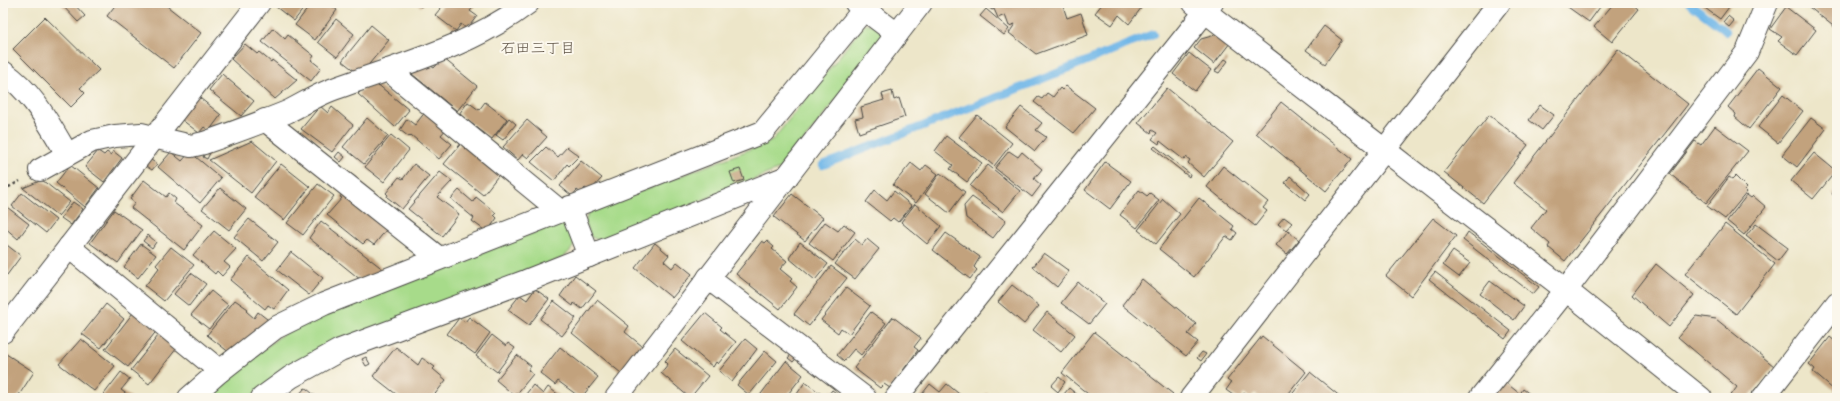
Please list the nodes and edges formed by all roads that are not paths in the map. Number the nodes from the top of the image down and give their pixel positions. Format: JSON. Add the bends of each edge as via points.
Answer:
{"nodes":[{"id":1,"x":258,"y":3,"type":"edge"},
{"id":2,"x":528,"y":3,"type":"edge"},
{"id":3,"x":921,"y":3,"type":"edge"},
{"id":4,"x":1499,"y":3,"type":"edge"},
{"id":5,"x":1767,"y":3,"type":"edge"},
{"id":6,"x":863,"y":5,"type":"edge"},
{"id":7,"x":1203,"y":6,"type":"edge"},
{"id":8,"x":897,"y":34,"type":"junction"},
{"id":9,"x":388,"y":70,"type":"junction"},
{"id":10,"x":3,"y":72,"type":"edge"},
{"id":11,"x":265,"y":120,"type":"junction"},
{"id":12,"x":154,"y":138,"type":"junction"},
{"id":13,"x":1386,"y":150,"type":"junction"},
{"id":14,"x":67,"y":154,"type":"junction"},
{"id":15,"x":40,"y":170,"type":"dead end"},
{"id":16,"x":787,"y":177,"type":"junction"},
{"id":17,"x":565,"y":209,"type":"junction"},
{"id":18,"x":69,"y":247,"type":"junction"},
{"id":19,"x":589,"y":256,"type":"junction"},
{"id":20,"x":439,"y":258,"type":"junction"},
{"id":21,"x":708,"y":278,"type":"junction"},
{"id":22,"x":1566,"y":290,"type":"junction"},
{"id":23,"x":1837,"y":303,"type":"edge"},
{"id":24,"x":3,"y":332,"type":"edge"},
{"id":25,"x":220,"y":371,"type":"junction"},
{"id":26,"x":189,"y":398,"type":"edge"},
{"id":27,"x":262,"y":398,"type":"edge"},
{"id":28,"x":616,"y":398,"type":"edge"},
{"id":29,"x":865,"y":398,"type":"edge"},
{"id":30,"x":896,"y":398,"type":"edge"},
{"id":31,"x":1192,"y":398,"type":"edge"},
{"id":32,"x":1480,"y":398,"type":"edge"},
{"id":33,"x":1701,"y":398,"type":"edge"},
{"id":34,"x":1763,"y":398,"type":"edge"}],
"edges":[{"from":1,"to":12,"type":"street"},
{"from":2,"to":9,"type":"street","via":[[506,19],[471,38]]},
{"from":3,"to":8,"type":"street"},
{"from":4,"to":13,"type":"street"},
{"from":5,"to":22,"type":"street","via":[[1747,52]]},
{"from":6,"to":8,"type":"street"},
{"from":6,"to":17,"type":"street","via":[[763,132]]},
{"from":7,"to":13,"type":"street"},
{"from":7,"to":30,"type":"street"},
{"from":8,"to":16,"type":"street"},
{"from":9,"to":11,"type":"street","via":[[329,91]]},
{"from":9,"to":17,"type":"street"},
{"from":10,"to":14,"type":"street","via":[[15,80],[35,102]]},
{"from":11,"to":12,"type":"street","via":[[191,146]]},
{"from":11,"to":20,"type":"street"},
{"from":12,"to":14,"type":"street","via":[[140,134],[115,136],[92,141]]},
{"from":12,"to":18,"type":"street"},
{"from":13,"to":22,"type":"street"},
{"from":13,"to":31,"type":"street"},
{"from":14,"to":15,"type":"street"},
{"from":16,"to":19,"type":"street"},
{"from":16,"to":21,"type":"street"},
{"from":17,"to":19,"type":"street"},
{"from":17,"to":20,"type":"street"},
{"from":18,"to":24,"type":"street"},
{"from":18,"to":25,"type":"street"},
{"from":19,"to":27,"type":"street","via":[[340,350],[291,377]]},
{"from":20,"to":25,"type":"street","via":[[324,304],[275,328]]},
{"from":21,"to":28,"type":"street"},
{"from":21,"to":29,"type":"street"},
{"from":22,"to":32,"type":"street"},
{"from":22,"to":33,"type":"street"},
{"from":23,"to":34,"type":"street"},
{"from":25,"to":26,"type":"street"}]}
